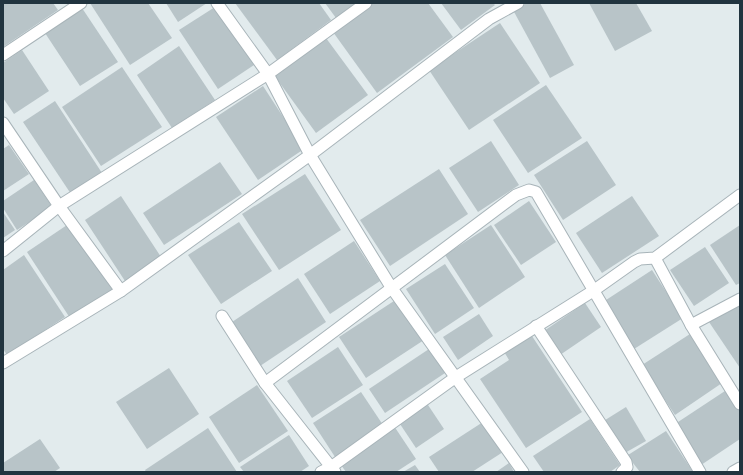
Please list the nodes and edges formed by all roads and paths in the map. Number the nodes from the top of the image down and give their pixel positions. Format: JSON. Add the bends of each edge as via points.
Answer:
{"nodes":[{"id":1,"x":81,"y":3,"type":"edge"},
{"id":2,"x":217,"y":3,"type":"edge"},
{"id":3,"x":366,"y":3,"type":"edge"},
{"id":4,"x":518,"y":3,"type":"edge"},
{"id":5,"x":503,"y":6,"type":"edge"},
{"id":6,"x":3,"y":54,"type":"edge"},
{"id":7,"x":268,"y":74,"type":"junction"},
{"id":8,"x":3,"y":123,"type":"edge"},
{"id":9,"x":310,"y":155,"type":"junction"},
{"id":10,"x":740,"y":195,"type":"edge"},
{"id":11,"x":59,"y":206,"type":"junction"},
{"id":12,"x":3,"y":251,"type":"edge"},
{"id":13,"x":655,"y":258,"type":"junction"},
{"id":14,"x":391,"y":287,"type":"junction"},
{"id":15,"x":121,"y":291,"type":"junction"},
{"id":16,"x":593,"y":291,"type":"junction"},
{"id":17,"x":740,"y":299,"type":"edge"},
{"id":18,"x":222,"y":316,"type":"dead end"},
{"id":19,"x":691,"y":325,"type":"junction"},
{"id":20,"x":536,"y":326,"type":"junction"},
{"id":21,"x":3,"y":363,"type":"edge"},
{"id":22,"x":456,"y":377,"type":"junction"},
{"id":23,"x":264,"y":384,"type":"junction"},
{"id":24,"x":740,"y":404,"type":"edge"},
{"id":25,"x":740,"y":468,"type":"edge"},
{"id":26,"x":333,"y":470,"type":"edge"},
{"id":27,"x":321,"y":472,"type":"edge"},
{"id":28,"x":523,"y":472,"type":"edge"},
{"id":29,"x":622,"y":472,"type":"edge"},
{"id":30,"x":700,"y":472,"type":"edge"},
{"id":31,"x":733,"y":472,"type":"edge"}],
"edges":[{"from":1,"to":6,"type":"street"},
{"from":2,"to":7,"type":"street"},
{"from":3,"to":7,"type":"street"},
{"from":4,"to":5,"type":"street"},
{"from":5,"to":9,"type":"street"},
{"from":7,"to":9,"type":"street"},
{"from":7,"to":11,"type":"street"},
{"from":8,"to":11,"type":"street"},
{"from":9,"to":14,"type":"street"},
{"from":9,"to":15,"type":"street"},
{"from":10,"to":13,"type":"street"},
{"from":11,"to":12,"type":"street"},
{"from":11,"to":15,"type":"street"},
{"from":13,"to":16,"type":"street","via":[[634,262]]},
{"from":13,"to":19,"type":"street"},
{"from":14,"to":16,"type":"street","via":[[516,195],[530,190],[536,192]]},
{"from":14,"to":22,"type":"street"},
{"from":14,"to":23,"type":"street"},
{"from":15,"to":21,"type":"street"},
{"from":16,"to":20,"type":"street"},
{"from":16,"to":30,"type":"street"},
{"from":17,"to":19,"type":"street"},
{"from":18,"to":23,"type":"street"},
{"from":19,"to":24,"type":"street"},
{"from":20,"to":22,"type":"street"},
{"from":20,"to":29,"type":"street","via":[[626,462],[627,467]]},
{"from":22,"to":26,"type":"street"},
{"from":22,"to":28,"type":"street"},
{"from":23,"to":26,"type":"street"},
{"from":25,"to":31,"type":"street"},
{"from":26,"to":27,"type":"street"}]}
